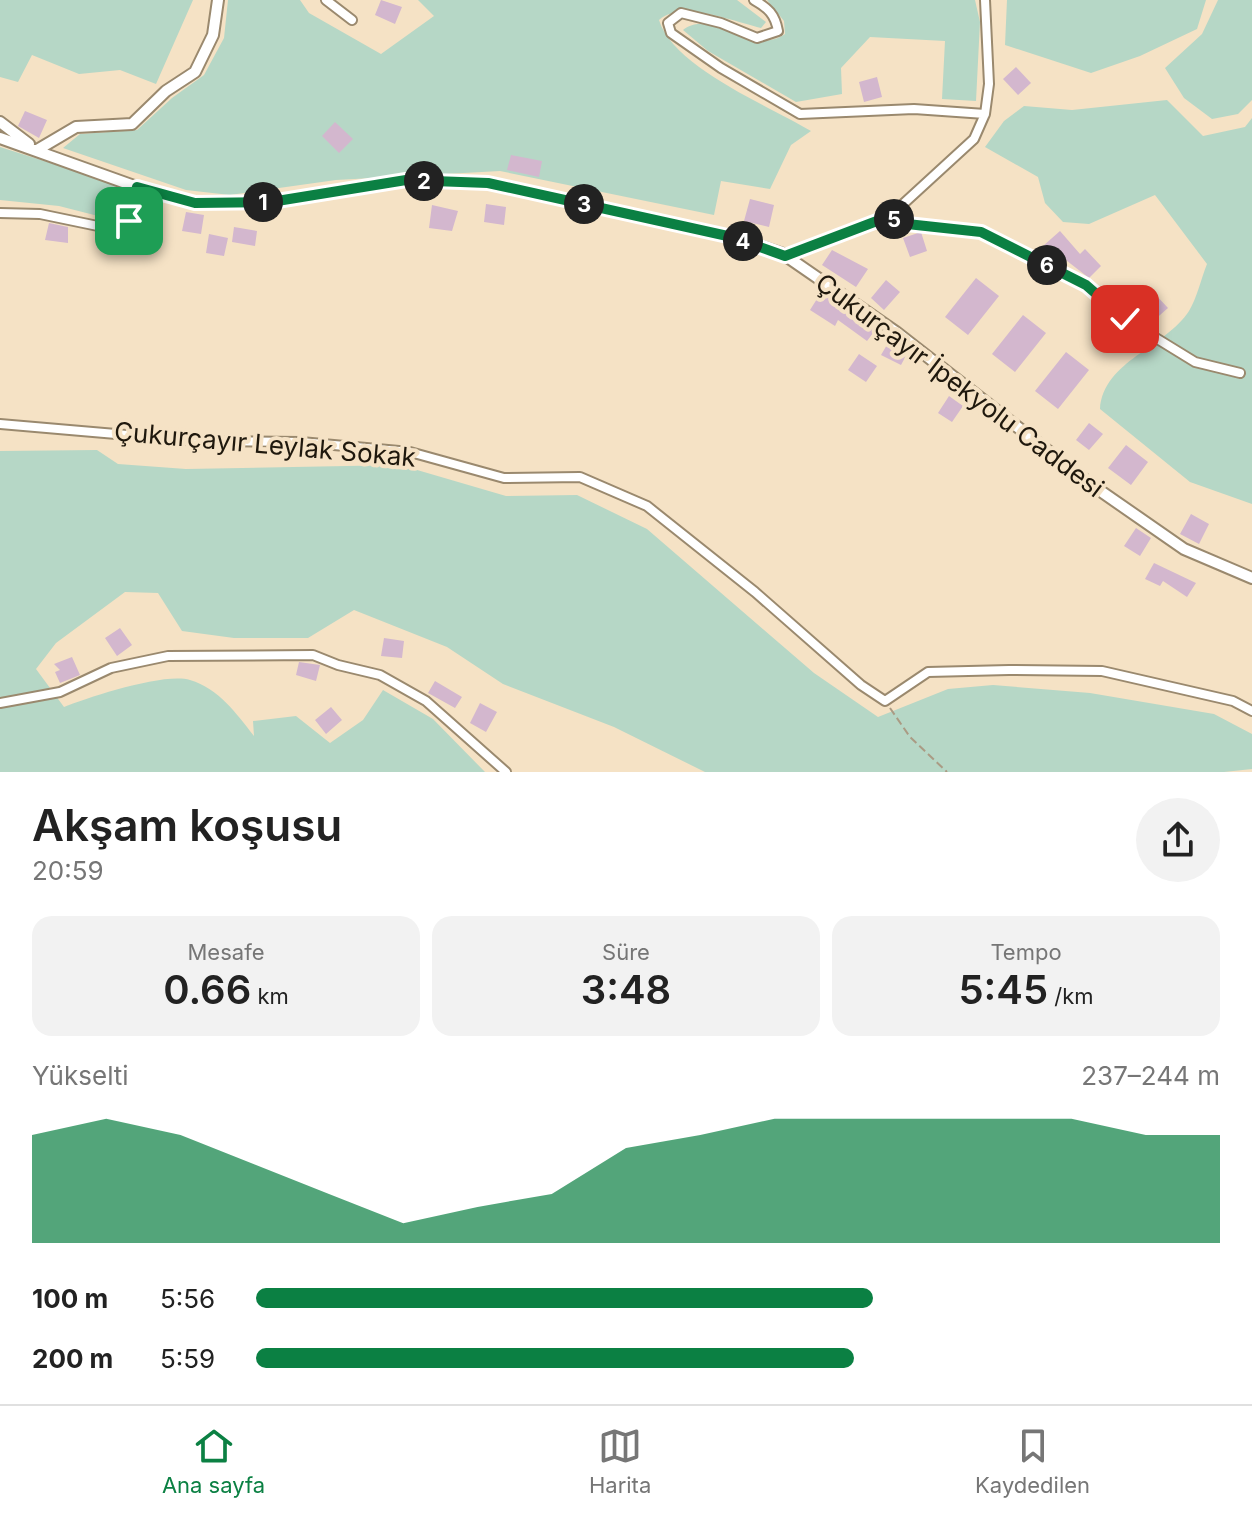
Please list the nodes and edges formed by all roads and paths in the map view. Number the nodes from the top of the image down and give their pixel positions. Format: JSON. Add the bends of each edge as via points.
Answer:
{"nodes":[{"id":1,"x":218,"y":0,"type":"edge"},
{"id":2,"x":326,"y":0,"type":"edge"},
{"id":3,"x":754,"y":0,"type":"edge"},
{"id":4,"x":985,"y":0,"type":"edge"},
{"id":5,"x":352,"y":20,"type":"dead end"},
{"id":6,"x":985,"y":114,"type":"junction"},
{"id":7,"x":0,"y":122,"type":"edge"},
{"id":8,"x":0,"y":138,"type":"edge"},
{"id":9,"x":37,"y":150,"type":"junction"},
{"id":10,"x":137,"y":187,"type":"junction"},
{"id":11,"x":0,"y":213,"type":"edge"},
{"id":12,"x":890,"y":216,"type":"junction"},
{"id":13,"x":785,"y":256,"type":"junction"},
{"id":14,"x":1240,"y":373,"type":"dead end"},
{"id":15,"x":0,"y":424,"type":"edge"},
{"id":16,"x":1252,"y":578,"type":"edge"},
{"id":17,"x":885,"y":701,"type":"junction"},
{"id":18,"x":0,"y":703,"type":"edge"},
{"id":19,"x":1252,"y":711,"type":"edge"},
{"id":20,"x":506,"y":772,"type":"edge"},
{"id":21,"x":947,"y":772,"type":"edge"}],
"edges":[{"from":1,"to":9,"type":"street","via":[[213,35],[195,72],[132,124],[76,127]]},
{"from":2,"to":5,"type":"street"},
{"from":3,"to":6,"type":"street","via":[[776,20],[778,31],[770,36],[757,38],[681,13],[668,23],[671,33],[800,114],[914,109]]},
{"from":4,"to":6,"type":"street"},
{"from":6,"to":12,"type":"street","via":[[974,139]]},
{"from":7,"to":9,"type":"street"},
{"from":8,"to":9,"type":"street","name":"Çukurçayır İpekyolu Caddesi"},
{"from":9,"to":10,"type":"street","name":"Çukurçayır İpekyolu Caddesi"},
{"from":10,"to":11,"type":"street","via":[[129,221],[117,230],[40,214]]},
{"from":10,"to":13,"type":"street","name":"Çukurçayır İpekyolu Caddesi","via":[[195,203],[271,202],[406,180],[488,183],[732,237]]},
{"from":12,"to":13,"type":"street"},
{"from":12,"to":14,"type":"street","via":[[898,223],[981,232],[1086,285],[1136,327],[1195,362]]},
{"from":13,"to":16,"type":"street","name":"Çukurçayır İpekyolu Caddesi","via":[[896,332],[1089,483],[1184,549]]},
{"from":15,"to":17,"type":"street","name":"Çukurçayır Leylak Sokak","via":[[197,441],[317,443],[410,452],[504,478],[580,477],[647,506]]},
{"from":17,"to":19,"type":"street","via":[[928,672],[1102,671],[1233,701]]},
{"from":17,"to":21,"type":"path","via":[[910,737]]},
{"from":18,"to":20,"type":"street","via":[[60,692],[111,668],[168,656],[313,655],[380,675],[426,701]]}]}
